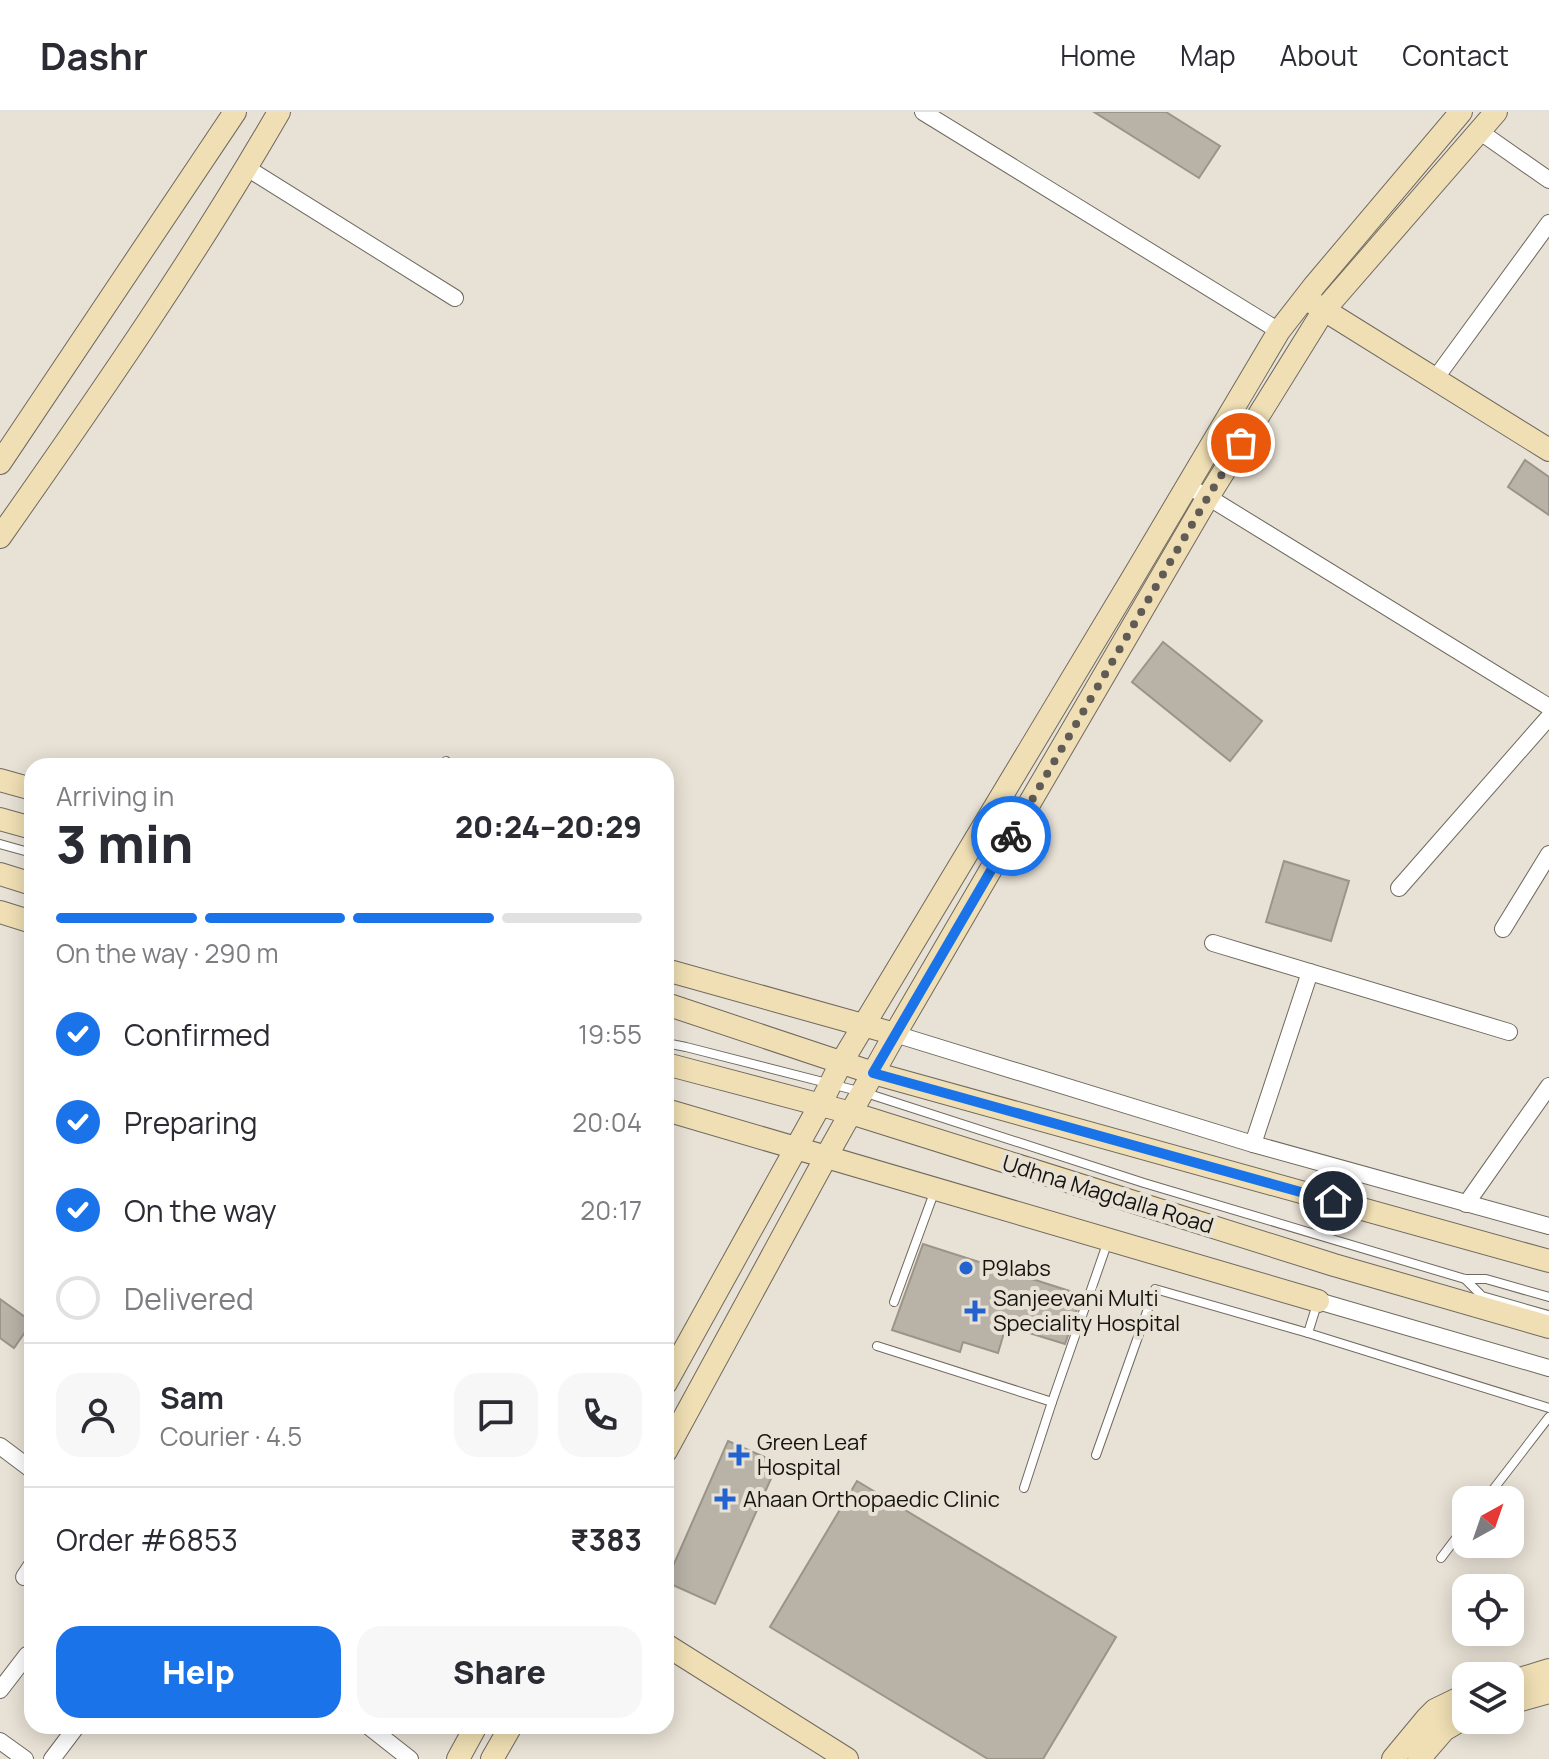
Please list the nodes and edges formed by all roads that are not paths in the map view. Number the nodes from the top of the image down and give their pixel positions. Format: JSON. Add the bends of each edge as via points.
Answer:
{"nodes":[{"id":1,"x":235,"y":112,"type":"edge"},
{"id":2,"x":279,"y":112,"type":"edge"},
{"id":3,"x":923,"y":112,"type":"edge"},
{"id":4,"x":1461,"y":112,"type":"edge"},
{"id":5,"x":1496,"y":112,"type":"edge"},
{"id":6,"x":1479,"y":131,"type":"junction"},
{"id":7,"x":247,"y":168,"type":"junction"},
{"id":8,"x":1549,"y":180,"type":"edge"},
{"id":9,"x":1546,"y":231,"type":"edge"},
{"id":10,"x":455,"y":298,"type":"dead end"},
{"id":11,"x":1305,"y":298,"type":"junction"},
{"id":12,"x":1324,"y":310,"type":"junction"},
{"id":13,"x":1279,"y":331,"type":"junction"},
{"id":14,"x":1435,"y":379,"type":"junction"},
{"id":15,"x":1549,"y":450,"type":"edge"},
{"id":16,"x":0,"y":463,"type":"edge"},
{"id":17,"x":1187,"y":486,"type":"junction"},
{"id":18,"x":1208,"y":497,"type":"junction"},
{"id":19,"x":0,"y":537,"type":"edge"},
{"id":20,"x":1549,"y":707,"type":"edge"},
{"id":21,"x":1549,"y":717,"type":"edge"},
{"id":22,"x":0,"y":780,"type":"edge"},
{"id":23,"x":24,"y":787,"type":"edge"},
{"id":24,"x":0,"y":819,"type":"edge"},
{"id":25,"x":24,"y":826,"type":"edge"},
{"id":26,"x":0,"y":844,"type":"edge"},
{"id":27,"x":24,"y":851,"type":"edge"},
{"id":28,"x":1549,"y":854,"type":"edge"},
{"id":29,"x":0,"y":874,"type":"edge"},
{"id":30,"x":24,"y":882,"type":"edge"},
{"id":31,"x":1399,"y":888,"type":"dead end"},
{"id":32,"x":0,"y":912,"type":"edge"},
{"id":33,"x":24,"y":920,"type":"edge"},
{"id":34,"x":1503,"y":929,"type":"dead end"},
{"id":35,"x":1213,"y":943,"type":"dead end"},
{"id":36,"x":674,"y":972,"type":"edge"},
{"id":37,"x":1310,"y":972,"type":"junction"},
{"id":38,"x":674,"y":1007,"type":"edge"},
{"id":39,"x":863,"y":1025,"type":"junction"},
{"id":40,"x":1509,"y":1032,"type":"dead end"},
{"id":41,"x":895,"y":1034,"type":"junction"},
{"id":42,"x":674,"y":1040,"type":"edge"},
{"id":43,"x":674,"y":1045,"type":"edge"},
{"id":44,"x":686,"y":1047,"type":"junction"},
{"id":45,"x":841,"y":1063,"type":"junction"},
{"id":46,"x":674,"y":1066,"type":"edge"},
{"id":47,"x":868,"y":1083,"type":"junction"},
{"id":48,"x":831,"y":1084,"type":"junction"},
{"id":49,"x":1549,"y":1086,"type":"edge"},
{"id":50,"x":820,"y":1105,"type":"junction"},
{"id":51,"x":674,"y":1112,"type":"edge"},
{"id":52,"x":851,"y":1113,"type":"junction"},
{"id":53,"x":1253,"y":1144,"type":"junction"},
{"id":54,"x":796,"y":1148,"type":"junction"},
{"id":55,"x":826,"y":1157,"type":"junction"},
{"id":56,"x":936,"y":1189,"type":"junction"},
{"id":57,"x":1466,"y":1204,"type":"junction"},
{"id":58,"x":1549,"y":1226,"type":"edge"},
{"id":59,"x":1108,"y":1240,"type":"junction"},
{"id":60,"x":1549,"y":1261,"type":"edge"},
{"id":61,"x":1465,"y":1279,"type":"junction"},
{"id":62,"x":1549,"y":1297,"type":"edge"},
{"id":63,"x":1318,"y":1301,"type":"junction"},
{"id":64,"x":894,"y":1302,"type":"dead end"},
{"id":65,"x":1549,"y":1316,"type":"edge"},
{"id":66,"x":1549,"y":1327,"type":"edge"},
{"id":67,"x":1308,"y":1333,"type":"junction"},
{"id":68,"x":877,"y":1346,"type":"dead end"},
{"id":69,"x":1549,"y":1368,"type":"edge"},
{"id":70,"x":674,"y":1369,"type":"edge"},
{"id":71,"x":1052,"y":1402,"type":"junction"},
{"id":72,"x":1549,"y":1408,"type":"edge"},
{"id":73,"x":1549,"y":1417,"type":"edge"},
{"id":74,"x":674,"y":1436,"type":"edge"},
{"id":75,"x":0,"y":1446,"type":"edge"},
{"id":76,"x":1096,"y":1455,"type":"dead end"},
{"id":77,"x":24,"y":1464,"type":"edge"},
{"id":78,"x":1496,"y":1486,"type":"edge"},
{"id":79,"x":1024,"y":1488,"type":"dead end"},
{"id":80,"x":1452,"y":1543,"type":"edge"},
{"id":81,"x":1441,"y":1558,"type":"dead end"},
{"id":82,"x":674,"y":1650,"type":"edge"},
{"id":83,"x":24,"y":1659,"type":"edge"},
{"id":84,"x":1549,"y":1670,"type":"edge"},
{"id":85,"x":1524,"y":1678,"type":"edge"},
{"id":86,"x":0,"y":1690,"type":"edge"},
{"id":87,"x":1549,"y":1692,"type":"edge"},
{"id":88,"x":1524,"y":1699,"type":"edge"},
{"id":89,"x":1452,"y":1702,"type":"edge"},
{"id":90,"x":1452,"y":1725,"type":"edge"},
{"id":91,"x":71,"y":1734,"type":"edge"},
{"id":92,"x":378,"y":1734,"type":"edge"},
{"id":93,"x":472,"y":1734,"type":"edge"},
{"id":94,"x":506,"y":1734,"type":"edge"},
{"id":95,"x":0,"y":1741,"type":"edge"},
{"id":96,"x":25,"y":1759,"type":"edge"},
{"id":97,"x":52,"y":1759,"type":"edge"},
{"id":98,"x":410,"y":1759,"type":"edge"},
{"id":99,"x":458,"y":1759,"type":"edge"},
{"id":100,"x":492,"y":1759,"type":"edge"},
{"id":101,"x":847,"y":1759,"type":"edge"},
{"id":102,"x":1393,"y":1759,"type":"edge"},
{"id":103,"x":1419,"y":1759,"type":"edge"}],
"edges":[{"from":1,"to":16,"type":"street"},
{"from":2,"to":7,"type":"street"},
{"from":3,"to":13,"type":"street"},
{"from":4,"to":11,"type":"street"},
{"from":5,"to":6,"type":"street"},
{"from":6,"to":8,"type":"street"},
{"from":6,"to":12,"type":"street"},
{"from":7,"to":10,"type":"street"},
{"from":7,"to":19,"type":"street","via":[[90,410]]},
{"from":9,"to":14,"type":"street"},
{"from":11,"to":12,"type":"street"},
{"from":11,"to":13,"type":"street"},
{"from":12,"to":14,"type":"street"},
{"from":12,"to":18,"type":"street"},
{"from":13,"to":17,"type":"street"},
{"from":14,"to":15,"type":"street"},
{"from":17,"to":18,"type":"street"},
{"from":17,"to":39,"type":"street"},
{"from":18,"to":20,"type":"street"},
{"from":18,"to":41,"type":"street"},
{"from":21,"to":31,"type":"street"},
{"from":22,"to":23,"type":"street"},
{"from":24,"to":25,"type":"street"},
{"from":26,"to":27,"type":"lane"},
{"from":28,"to":34,"type":"street"},
{"from":29,"to":30,"type":"street"},
{"from":32,"to":33,"type":"street"},
{"from":35,"to":37,"type":"street"},
{"from":36,"to":39,"type":"street"},
{"from":37,"to":40,"type":"street"},
{"from":37,"to":53,"type":"street"},
{"from":38,"to":45,"type":"street"},
{"from":39,"to":41,"type":"street"},
{"from":39,"to":45,"type":"street"},
{"from":41,"to":47,"type":"street"},
{"from":41,"to":53,"type":"street"},
{"from":42,"to":44,"type":"lane"},
{"from":43,"to":44,"type":"lane"},
{"from":44,"to":48,"type":"lane"},
{"from":45,"to":47,"type":"street"},
{"from":45,"to":48,"type":"street"},
{"from":46,"to":50,"type":"street","name":"Udhna Magdalla Road"},
{"from":47,"to":48,"type":"lane"},
{"from":47,"to":52,"type":"street"},
{"from":47,"to":60,"type":"street"},
{"from":47,"to":61,"type":"lane","via":[[1144,1183]]},
{"from":48,"to":50,"type":"street"},
{"from":49,"to":57,"type":"street"},
{"from":50,"to":52,"type":"street","name":"Udhna Magdalla Road"},
{"from":50,"to":54,"type":"street"},
{"from":51,"to":54,"type":"street"},
{"from":52,"to":55,"type":"street"},
{"from":52,"to":66,"type":"street","name":"Udhna Magdalla Road"},
{"from":53,"to":57,"type":"street"},
{"from":54,"to":55,"type":"street"},
{"from":54,"to":70,"type":"street"},
{"from":55,"to":56,"type":"street"},
{"from":55,"to":74,"type":"street"},
{"from":56,"to":59,"type":"street"},
{"from":56,"to":64,"type":"lane"},
{"from":57,"to":58,"type":"street"},
{"from":59,"to":63,"type":"street"},
{"from":59,"to":71,"type":"lane"},
{"from":61,"to":62,"type":"lane","via":[[1486,1279]]},
{"from":61,"to":65,"type":"lane","via":[[1482,1296]]},
{"from":63,"to":67,"type":"lane"},
{"from":63,"to":69,"type":"street"},
{"from":67,"to":72,"type":"lane"},
{"from":67,"to":76,"type":"lane","via":[[1155,1289]]},
{"from":68,"to":71,"type":"lane"},
{"from":71,"to":79,"type":"lane"},
{"from":73,"to":78,"type":"lane"},
{"from":75,"to":77,"type":"street"},
{"from":80,"to":81,"type":"lane"},
{"from":82,"to":101,"type":"street"},
{"from":83,"to":86,"type":"street"},
{"from":84,"to":85,"type":"street"},
{"from":87,"to":88,"type":"street"},
{"from":89,"to":102,"type":"street","via":[[1435,1710]]},
{"from":90,"to":103,"type":"street"},
{"from":91,"to":97,"type":"street"},
{"from":92,"to":98,"type":"street"},
{"from":93,"to":99,"type":"street"},
{"from":94,"to":100,"type":"street"},
{"from":95,"to":96,"type":"street"}]}
